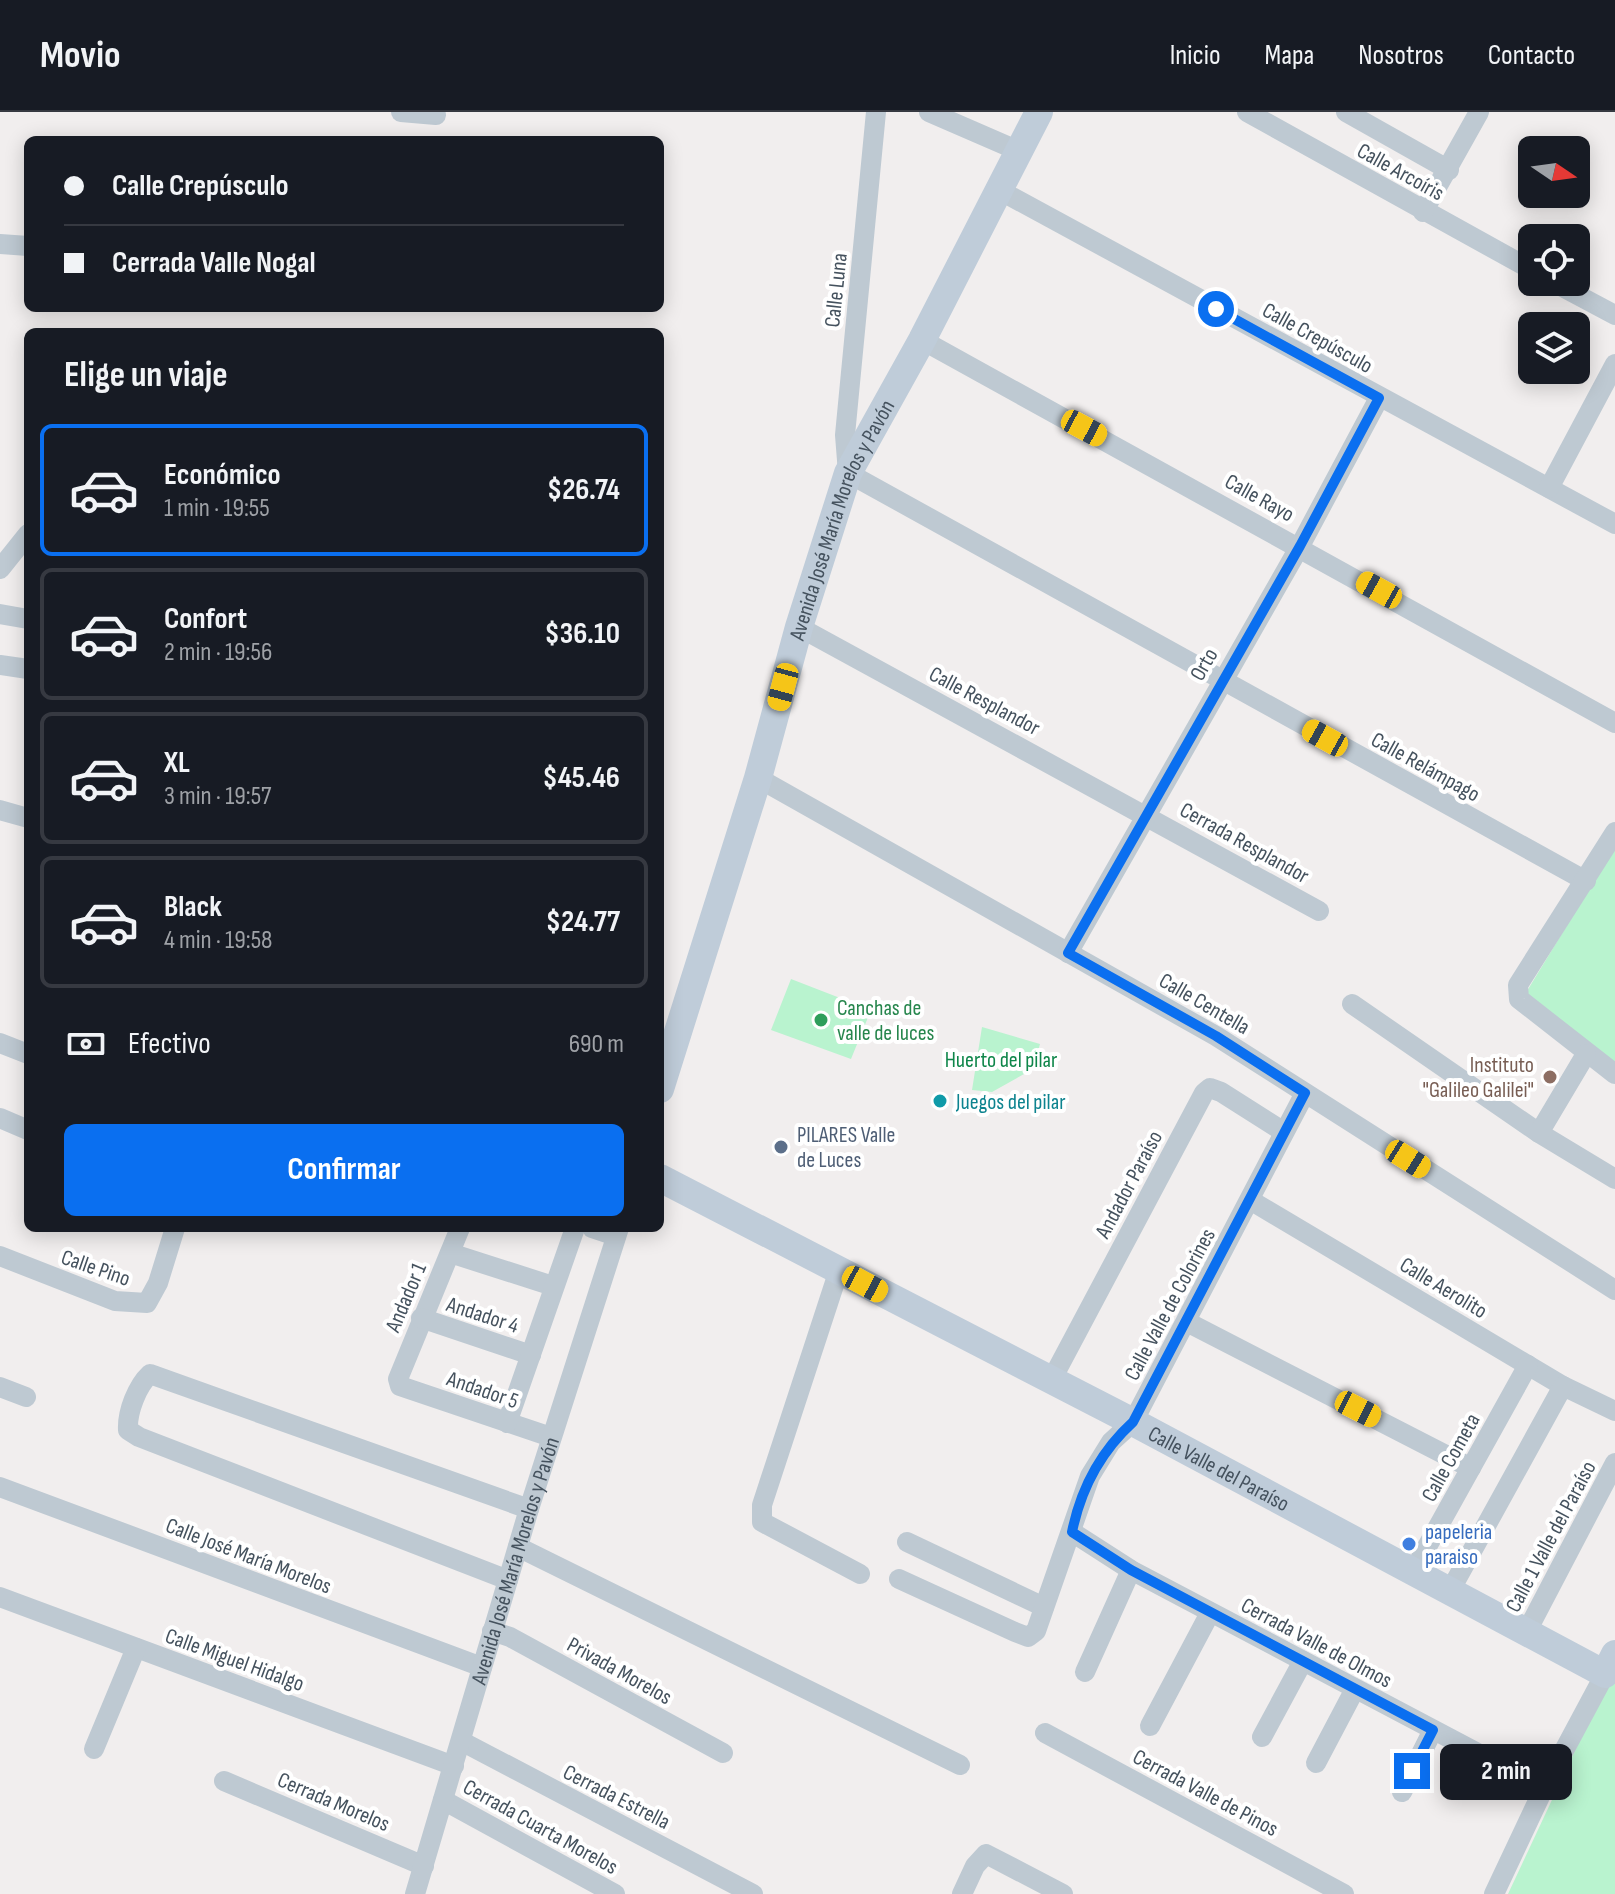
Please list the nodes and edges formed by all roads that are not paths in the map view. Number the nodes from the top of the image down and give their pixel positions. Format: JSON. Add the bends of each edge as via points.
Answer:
{"nodes":[{"id":1,"x":401,"y":112,"type":"edge"},
{"id":2,"x":876,"y":112,"type":"edge"},
{"id":3,"x":929,"y":112,"type":"edge"},
{"id":4,"x":1039,"y":112,"type":"edge"},
{"id":5,"x":1247,"y":112,"type":"edge"},
{"id":6,"x":1346,"y":112,"type":"edge"},
{"id":7,"x":1479,"y":112,"type":"edge"},
{"id":8,"x":436,"y":115,"type":"dead end"},
{"id":9,"x":1019,"y":151,"type":"junction"},
{"id":10,"x":1449,"y":170,"type":"junction"},
{"id":11,"x":999,"y":190,"type":"junction"},
{"id":12,"x":1423,"y":212,"type":"junction"},
{"id":13,"x":0,"y":244,"type":"edge"},
{"id":14,"x":24,"y":246,"type":"edge"},
{"id":15,"x":1518,"y":263,"type":"edge"},
{"id":16,"x":1579,"y":296,"type":"edge"},
{"id":17,"x":1615,"y":315,"type":"edge"},
{"id":18,"x":922,"y":340,"type":"junction"},
{"id":19,"x":1615,"y":364,"type":"edge"},
{"id":20,"x":1379,"y":398,"type":"junction"},
{"id":21,"x":848,"y":473,"type":"junction"},
{"id":22,"x":1549,"y":488,"type":"junction"},
{"id":23,"x":1615,"y":524,"type":"edge"},
{"id":24,"x":24,"y":539,"type":"edge"},
{"id":25,"x":1300,"y":546,"type":"junction"},
{"id":26,"x":0,"y":569,"type":"edge"},
{"id":27,"x":0,"y":614,"type":"edge"},
{"id":28,"x":24,"y":618,"type":"edge"},
{"id":29,"x":799,"y":627,"type":"junction"},
{"id":30,"x":0,"y":665,"type":"edge"},
{"id":31,"x":24,"y":668,"type":"edge"},
{"id":32,"x":1221,"y":681,"type":"junction"},
{"id":33,"x":1615,"y":723,"type":"edge"},
{"id":34,"x":758,"y":778,"type":"junction"},
{"id":35,"x":0,"y":810,"type":"edge"},
{"id":36,"x":1147,"y":815,"type":"junction"},
{"id":37,"x":24,"y":817,"type":"edge"},
{"id":38,"x":1615,"y":832,"type":"edge"},
{"id":39,"x":1586,"y":881,"type":"junction"},
{"id":40,"x":1319,"y":911,"type":"dead end"},
{"id":41,"x":1068,"y":953,"type":"junction"},
{"id":42,"x":1352,"y":1004,"type":"dead end"},
{"id":43,"x":0,"y":1043,"type":"edge"},
{"id":44,"x":24,"y":1052,"type":"edge"},
{"id":45,"x":1586,"y":1054,"type":"junction"},
{"id":46,"x":1615,"y":1074,"type":"edge"},
{"id":47,"x":664,"y":1076,"type":"edge"},
{"id":48,"x":1305,"y":1093,"type":"junction"},
{"id":49,"x":0,"y":1118,"type":"edge"},
{"id":50,"x":24,"y":1128,"type":"edge"},
{"id":51,"x":1284,"y":1132,"type":"junction"},
{"id":52,"x":1539,"y":1133,"type":"junction"},
{"id":53,"x":1615,"y":1179,"type":"edge"},
{"id":54,"x":664,"y":1180,"type":"edge"},
{"id":55,"x":1250,"y":1200,"type":"junction"},
{"id":56,"x":174,"y":1232,"type":"edge"},
{"id":57,"x":458,"y":1232,"type":"edge"},
{"id":58,"x":573,"y":1232,"type":"edge"},
{"id":59,"x":617,"y":1232,"type":"edge"},
{"id":60,"x":450,"y":1253,"type":"junction"},
{"id":61,"x":0,"y":1256,"type":"edge"},
{"id":62,"x":839,"y":1270,"type":"junction"},
{"id":63,"x":553,"y":1286,"type":"junction"},
{"id":64,"x":1615,"y":1290,"type":"edge"},
{"id":65,"x":421,"y":1318,"type":"junction"},
{"id":66,"x":1187,"y":1322,"type":"junction"},
{"id":67,"x":531,"y":1355,"type":"junction"},
{"id":68,"x":1528,"y":1365,"type":"junction"},
{"id":69,"x":1051,"y":1381,"type":"junction"},
{"id":70,"x":400,"y":1386,"type":"joint"},
{"id":71,"x":1563,"y":1386,"type":"junction"},
{"id":72,"x":0,"y":1387,"type":"edge"},
{"id":73,"x":26,"y":1397,"type":"dead end"},
{"id":74,"x":1615,"y":1411,"type":"edge"},
{"id":75,"x":1133,"y":1422,"type":"junction"},
{"id":76,"x":507,"y":1423,"type":"junction"},
{"id":77,"x":551,"y":1437,"type":"junction"},
{"id":78,"x":1615,"y":1463,"type":"edge"},
{"id":79,"x":1471,"y":1468,"type":"junction"},
{"id":80,"x":0,"y":1487,"type":"edge"},
{"id":81,"x":529,"y":1509,"type":"junction"},
{"id":82,"x":1072,"y":1532,"type":"junction"},
{"id":83,"x":907,"y":1542,"type":"dead end"},
{"id":84,"x":518,"y":1547,"type":"junction"},
{"id":85,"x":1131,"y":1570,"type":"junction"},
{"id":86,"x":1413,"y":1572,"type":"junction"},
{"id":87,"x":860,"y":1574,"type":"dead end"},
{"id":88,"x":899,"y":1579,"type":"dead end"},
{"id":89,"x":508,"y":1580,"type":"junction"},
{"id":90,"x":1450,"y":1591,"type":"junction"},
{"id":91,"x":0,"y":1597,"type":"edge"},
{"id":92,"x":1044,"y":1607,"type":"junction"},
{"id":93,"x":1210,"y":1613,"type":"junction"},
{"id":94,"x":492,"y":1631,"type":"junction"},
{"id":95,"x":1527,"y":1631,"type":"junction"},
{"id":96,"x":136,"y":1648,"type":"junction"},
{"id":97,"x":1303,"y":1661,"type":"junction"},
{"id":98,"x":1610,"y":1664,"type":"edge"},
{"id":99,"x":482,"y":1667,"type":"junction"},
{"id":100,"x":1085,"y":1672,"type":"dead end"},
{"id":101,"x":1355,"y":1689,"type":"junction"},
{"id":102,"x":1150,"y":1726,"type":"dead end"},
{"id":103,"x":1433,"y":1730,"type":"junction"},
{"id":104,"x":1045,"y":1733,"type":"dead end"},
{"id":105,"x":1262,"y":1737,"type":"dead end"},
{"id":106,"x":461,"y":1741,"type":"junction"},
{"id":107,"x":94,"y":1749,"type":"dead end"},
{"id":108,"x":723,"y":1753,"type":"dead end"},
{"id":109,"x":1316,"y":1763,"type":"dead end"},
{"id":110,"x":960,"y":1765,"type":"dead end"},
{"id":111,"x":454,"y":1766,"type":"junction"},
{"id":112,"x":224,"y":1781,"type":"dead end"},
{"id":113,"x":1544,"y":1788,"type":"junction"},
{"id":114,"x":1402,"y":1792,"type":"dead end"},
{"id":115,"x":443,"y":1800,"type":"junction"},
{"id":116,"x":424,"y":1866,"type":"junction"},
{"id":117,"x":415,"y":1894,"type":"edge"},
{"id":118,"x":615,"y":1894,"type":"edge"},
{"id":119,"x":753,"y":1894,"type":"edge"},
{"id":120,"x":962,"y":1894,"type":"edge"},
{"id":121,"x":1063,"y":1894,"type":"edge"},
{"id":122,"x":1344,"y":1894,"type":"edge"},
{"id":123,"x":1494,"y":1894,"type":"edge"}],
"edges":[{"from":1,"to":8,"type":"street"},
{"from":2,"to":21,"type":"street","name":"Calle Luna","via":[[845,435]]},
{"from":3,"to":9,"type":"street"},
{"from":4,"to":9,"type":"street","name":"Avenida José María Morelos y Pavón"},
{"from":5,"to":12,"type":"street","name":"Calle Arcoíris"},
{"from":6,"to":10,"type":"street"},
{"from":7,"to":10,"type":"street"},
{"from":9,"to":11,"type":"street","name":"Avenida José María Morelos y Pavón"},
{"from":10,"to":12,"type":"street"},
{"from":11,"to":18,"type":"street","name":"Avenida José María Morelos y Pavón"},
{"from":11,"to":20,"type":"street","name":"Calle Crepúsculo"},
{"from":12,"to":15,"type":"street","name":"Calle Arcoíris"},
{"from":13,"to":14,"type":"street"},
{"from":16,"to":17,"type":"street"},
{"from":18,"to":21,"type":"street","name":"Avenida José María Morelos y Pavón"},
{"from":18,"to":25,"type":"street","name":"Calle Rayo"},
{"from":19,"to":22,"type":"street"},
{"from":20,"to":22,"type":"street","name":"Calle Crepúsculo"},
{"from":20,"to":25,"type":"street","name":"Orto"},
{"from":21,"to":29,"type":"street","name":"Avenida José María Morelos y Pavón"},
{"from":21,"to":32,"type":"street","name":"Calle Relámpago"},
{"from":22,"to":23,"type":"street","name":"Calle Crepúsculo"},
{"from":24,"to":26,"type":"street"},
{"from":25,"to":32,"type":"street","name":"Orto"},
{"from":25,"to":33,"type":"street","name":"Calle Rayo"},
{"from":27,"to":28,"type":"street"},
{"from":29,"to":34,"type":"street","name":"Avenida José María Morelos y Pavón"},
{"from":29,"to":36,"type":"street","name":"Calle Resplandor"},
{"from":30,"to":31,"type":"street"},
{"from":32,"to":36,"type":"street","name":"Orto"},
{"from":32,"to":39,"type":"street","name":"Calle Relámpago"},
{"from":34,"to":41,"type":"street","name":"Calle Centella"},
{"from":34,"to":47,"type":"street","name":"Avenida José María Morelos y Pavón"},
{"from":35,"to":37,"type":"street"},
{"from":36,"to":40,"type":"street","name":"Cerrada Resplandor"},
{"from":36,"to":41,"type":"street","name":"Orto"},
{"from":38,"to":39,"type":"street"},
{"from":39,"to":45,"type":"street","via":[[1518,985],[1519,999]]},
{"from":41,"to":48,"type":"street","name":"Calle Centella"},
{"from":42,"to":52,"type":"street"},
{"from":43,"to":44,"type":"street"},
{"from":45,"to":46,"type":"street"},
{"from":45,"to":52,"type":"street"},
{"from":48,"to":51,"type":"street","name":"Calle Valle de Colorines"},
{"from":48,"to":64,"type":"street","name":"Calle Centella"},
{"from":49,"to":50,"type":"street"},
{"from":51,"to":55,"type":"street","name":"Calle Valle de Colorines"},
{"from":51,"to":69,"type":"street","name":"Andador Paraíso","via":[[1221,1092],[1210,1088],[1204,1093]]},
{"from":52,"to":53,"type":"street"},
{"from":54,"to":62,"type":"street","name":"Calle Valle del Paraíso"},
{"from":55,"to":66,"type":"street","name":"Calle Valle de Colorines"},
{"from":55,"to":68,"type":"street","name":"Calle Aerolito"},
{"from":56,"to":61,"type":"street","name":"Calle Pino","via":[[147,1303],[115,1301]]},
{"from":57,"to":60,"type":"street","name":"Andador 1"},
{"from":58,"to":63,"type":"street"},
{"from":59,"to":77,"type":"street","name":"Avenida José María Morelos y Pavón"},
{"from":60,"to":63,"type":"street"},
{"from":60,"to":65,"type":"street","name":"Andador 1"},
{"from":62,"to":69,"type":"street","name":"Calle Valle del Paraíso"},
{"from":62,"to":87,"type":"street","via":[[762,1505],[762,1522]]},
{"from":63,"to":67,"type":"street"},
{"from":65,"to":67,"type":"street","name":"Andador 4"},
{"from":65,"to":70,"type":"street","name":"Andador 1"},
{"from":66,"to":75,"type":"street","name":"Calle Valle de Colorines"},
{"from":66,"to":79,"type":"street"},
{"from":67,"to":76,"type":"street"},
{"from":68,"to":71,"type":"street","name":"Calle Aerolito"},
{"from":68,"to":79,"type":"street","name":"Calle Cometa"},
{"from":69,"to":75,"type":"street","name":"Calle Valle del Paraíso"},
{"from":70,"to":76,"type":"street","name":"Andador 5"},
{"from":71,"to":74,"type":"street","name":"Calle Aerolito"},
{"from":71,"to":90,"type":"street"},
{"from":72,"to":73,"type":"street"},
{"from":75,"to":82,"type":"street","name":"Calle Valle de Colorines","via":[[1111,1442],[1090,1476]]},
{"from":75,"to":86,"type":"street","name":"Calle Valle del Paraíso"},
{"from":76,"to":77,"type":"street","name":"Andador 5"},
{"from":77,"to":81,"type":"street","name":"Avenida José María Morelos y Pavón"},
{"from":78,"to":95,"type":"street","name":"Calle 1 Valle del Paraíso"},
{"from":79,"to":86,"type":"street","name":"Calle Cometa"},
{"from":80,"to":99,"type":"street","name":"Calle José María Morelos"},
{"from":81,"to":84,"type":"street","name":"Avenida José María Morelos y Pavón"},
{"from":81,"to":89,"type":"street","via":[[150,1374],[128,1420],[128,1430],[139,1437]]},
{"from":82,"to":85,"type":"street","name":"Cerrada Valle de Olmos"},
{"from":82,"to":92,"type":"street","name":"Calle Valle de Colorines"},
{"from":83,"to":92,"type":"street"},
{"from":84,"to":89,"type":"street","name":"Avenida José María Morelos y Pavón"},
{"from":84,"to":110,"type":"street"},
{"from":85,"to":93,"type":"street","name":"Cerrada Valle de Olmos"},
{"from":85,"to":100,"type":"street"},
{"from":86,"to":90,"type":"street","name":"Calle Valle del Paraíso"},
{"from":88,"to":92,"type":"street","name":"Calle Valle de Colorines","via":[[1028,1637],[1036,1631]]},
{"from":89,"to":94,"type":"street","name":"Avenida José María Morelos y Pavón"},
{"from":90,"to":95,"type":"street","name":"Calle Valle del Paraíso"},
{"from":91,"to":96,"type":"street","name":"Calle Miguel Hidalgo"},
{"from":93,"to":97,"type":"street","name":"Cerrada Valle de Olmos"},
{"from":93,"to":102,"type":"street"},
{"from":94,"to":99,"type":"street","name":"Avenida José María Morelos y Pavón"},
{"from":94,"to":108,"type":"street","name":"Privada Morelos"},
{"from":95,"to":98,"type":"street","name":"Calle Valle del Paraíso"},
{"from":96,"to":107,"type":"street"},
{"from":96,"to":111,"type":"street","name":"Calle Miguel Hidalgo"},
{"from":97,"to":101,"type":"street","name":"Cerrada Valle de Olmos"},
{"from":97,"to":105,"type":"street"},
{"from":98,"to":113,"type":"street"},
{"from":99,"to":106,"type":"street","name":"Avenida José María Morelos y Pavón"},
{"from":101,"to":103,"type":"street","name":"Cerrada Valle de Olmos"},
{"from":101,"to":109,"type":"street"},
{"from":103,"to":113,"type":"street","name":"Cerrada Valle de Olmos"},
{"from":103,"to":114,"type":"street"},
{"from":104,"to":122,"type":"street","name":"Cerrada Valle de Pinos"},
{"from":106,"to":111,"type":"street","name":"Avenida José María Morelos y Pavón"},
{"from":106,"to":119,"type":"street","name":"Cerrada Estrella"},
{"from":111,"to":115,"type":"street","name":"Avenida José María Morelos y Pavón"},
{"from":112,"to":116,"type":"street","name":"Cerrada Morelos"},
{"from":113,"to":123,"type":"street"},
{"from":115,"to":116,"type":"street","name":"Avenida José María Morelos y Pavón"},
{"from":115,"to":118,"type":"street","name":"Cerrada Cuarta Morelos"},
{"from":116,"to":117,"type":"street","name":"Avenida José María Morelos y Pavón"},
{"from":120,"to":121,"type":"street","via":[[986,1854]]}]}
